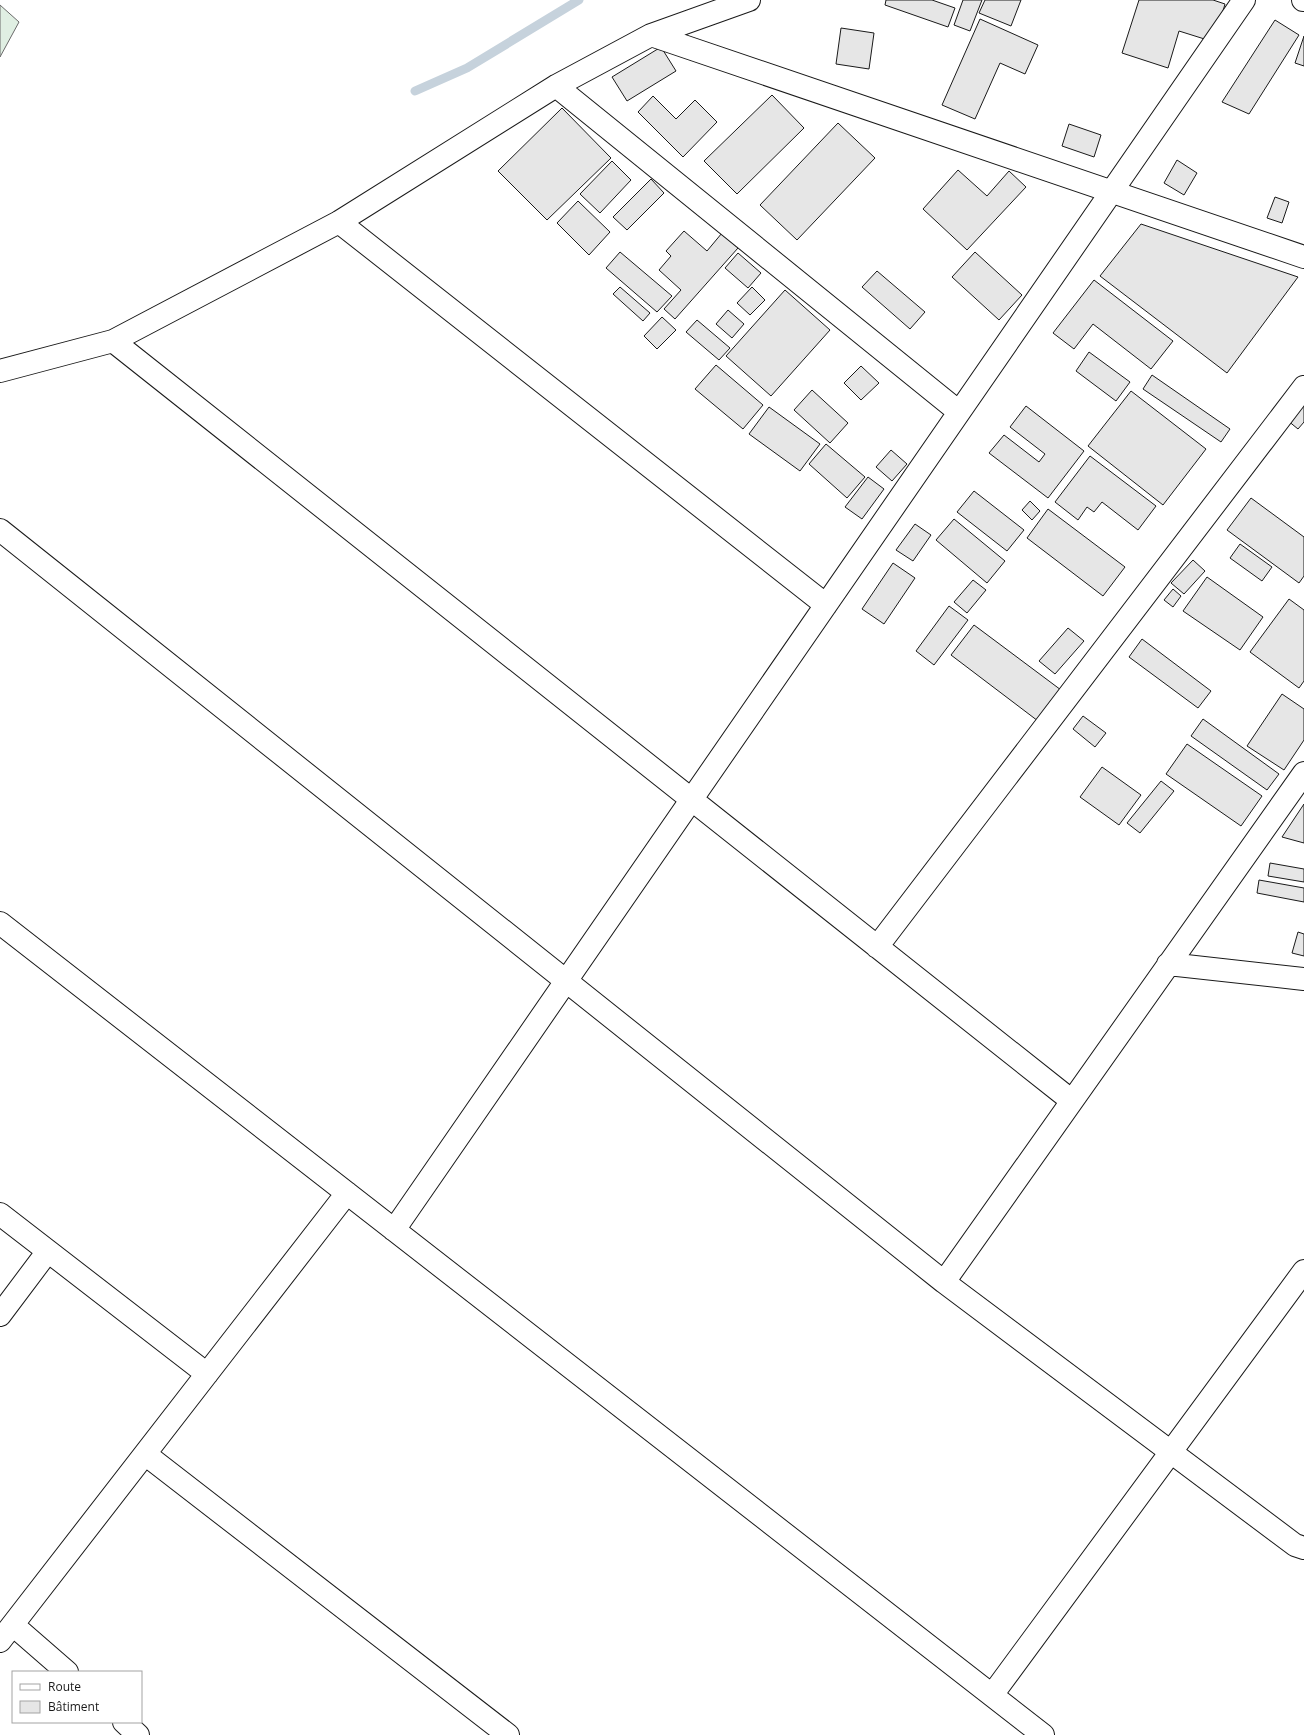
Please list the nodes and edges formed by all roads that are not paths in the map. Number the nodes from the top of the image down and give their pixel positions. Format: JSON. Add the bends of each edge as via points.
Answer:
{"nodes":[{"id":1,"x":749,"y":0,"type":"edge"},
{"id":2,"x":1244,"y":0,"type":"edge"},
{"id":3,"x":651,"y":35,"type":"junction"},
{"id":4,"x":556,"y":86,"type":"junction"},
{"id":5,"x":1112,"y":191,"type":"junction"},
{"id":6,"x":339,"y":222,"type":"junction"},
{"id":7,"x":1304,"y":257,"type":"edge"},
{"id":8,"x":113,"y":341,"type":"junction"},
{"id":9,"x":0,"y":371,"type":"edge"},
{"id":10,"x":1304,"y":387,"type":"edge"},
{"id":11,"x":959,"y":412,"type":"junction"},
{"id":12,"x":0,"y":530,"type":"edge"},
{"id":13,"x":826,"y":605,"type":"junction"},
{"id":14,"x":1304,"y":773,"type":"edge"},
{"id":15,"x":692,"y":801,"type":"junction"},
{"id":16,"x":0,"y":923,"type":"edge"},
{"id":17,"x":878,"y":947,"type":"junction"},
{"id":18,"x":1168,"y":964,"type":"junction"},
{"id":19,"x":1304,"y":979,"type":"edge"},
{"id":20,"x":566,"y":982,"type":"junction"},
{"id":21,"x":1072,"y":1102,"type":"junction"},
{"id":22,"x":347,"y":1193,"type":"junction"},
{"id":23,"x":0,"y":1214,"type":"edge"},
{"id":24,"x":394,"y":1230,"type":"junction"},
{"id":25,"x":48,"y":1251,"type":"junction"},
{"id":26,"x":1304,"y":1271,"type":"edge"},
{"id":27,"x":944,"y":1282,"type":"junction"},
{"id":28,"x":0,"y":1315,"type":"edge"},
{"id":29,"x":207,"y":1374,"type":"junction"},
{"id":30,"x":1171,"y":1452,"type":"junction"},
{"id":31,"x":145,"y":1454,"type":"junction"},
{"id":32,"x":1304,"y":1548,"type":"edge"},
{"id":33,"x":6,"y":1633,"type":"edge"},
{"id":34,"x":64,"y":1671,"type":"edge"},
{"id":35,"x":992,"y":1695,"type":"junction"},
{"id":36,"x":125,"y":1723,"type":"edge"},
{"id":37,"x":138,"y":1735,"type":"edge"},
{"id":38,"x":508,"y":1735,"type":"edge"},
{"id":39,"x":1044,"y":1735,"type":"edge"}],
"edges":[{"from":1,"to":3,"type":"street"},
{"from":2,"to":5,"type":"street"},
{"from":3,"to":4,"type":"street"},
{"from":3,"to":5,"type":"street"},
{"from":4,"to":6,"type":"street"},
{"from":4,"to":11,"type":"street"},
{"from":5,"to":7,"type":"street"},
{"from":5,"to":11,"type":"street"},
{"from":6,"to":8,"type":"street"},
{"from":6,"to":13,"type":"street"},
{"from":8,"to":9,"type":"street"},
{"from":8,"to":15,"type":"street"},
{"from":10,"to":17,"type":"street"},
{"from":11,"to":13,"type":"street"},
{"from":12,"to":20,"type":"street"},
{"from":13,"to":15,"type":"street"},
{"from":14,"to":18,"type":"street"},
{"from":15,"to":17,"type":"street"},
{"from":15,"to":20,"type":"street"},
{"from":16,"to":22,"type":"street"},
{"from":17,"to":21,"type":"street"},
{"from":18,"to":19,"type":"street"},
{"from":18,"to":21,"type":"street"},
{"from":20,"to":24,"type":"street"},
{"from":20,"to":27,"type":"street"},
{"from":21,"to":27,"type":"street"},
{"from":22,"to":24,"type":"street"},
{"from":22,"to":29,"type":"street"},
{"from":23,"to":25,"type":"street"},
{"from":24,"to":35,"type":"street"},
{"from":25,"to":28,"type":"street"},
{"from":25,"to":29,"type":"street"},
{"from":26,"to":30,"type":"street"},
{"from":27,"to":30,"type":"street"},
{"from":29,"to":31,"type":"street"},
{"from":30,"to":32,"type":"street","via":[[1295,1545]]},
{"from":30,"to":35,"type":"street"},
{"from":31,"to":33,"type":"street"},
{"from":31,"to":38,"type":"street"},
{"from":33,"to":34,"type":"street"},
{"from":35,"to":39,"type":"street"},
{"from":36,"to":37,"type":"street"}]}
